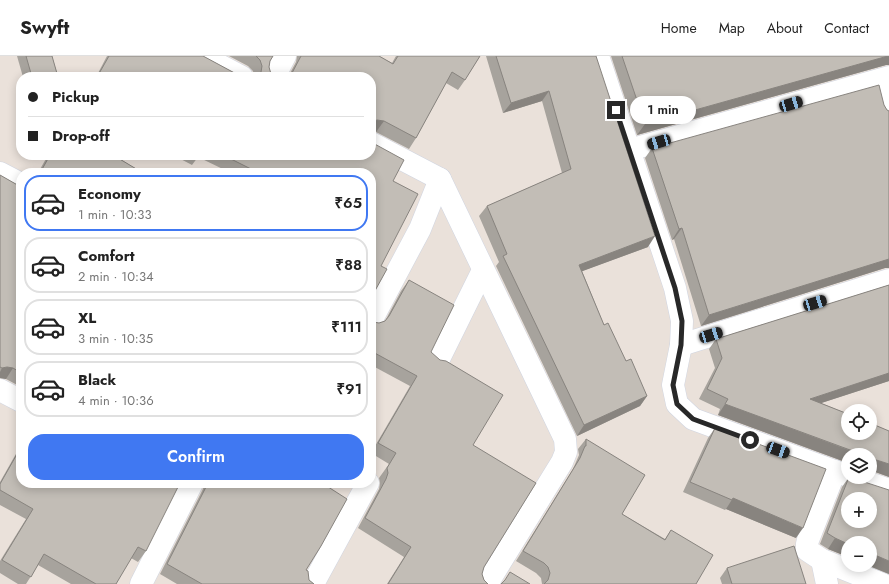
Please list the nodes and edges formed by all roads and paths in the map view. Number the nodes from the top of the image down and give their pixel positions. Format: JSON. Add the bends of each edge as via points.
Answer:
{"nodes":[{"id":1,"x":202,"y":56,"type":"edge"},
{"id":2,"x":284,"y":56,"type":"edge"},
{"id":3,"x":598,"y":56,"type":"edge"},
{"id":4,"x":232,"y":72,"type":"edge"},
{"id":5,"x":276,"y":72,"type":"edge"},
{"id":6,"x":884,"y":78,"type":"edge"},
{"id":7,"x":889,"y":112,"type":"edge"},
{"id":8,"x":376,"y":146,"type":"edge"},
{"id":9,"x":629,"y":150,"type":"junction"},
{"id":10,"x":0,"y":173,"type":"edge"},
{"id":11,"x":440,"y":179,"type":"junction"},
{"id":12,"x":16,"y":181,"type":"edge"},
{"id":13,"x":483,"y":270,"type":"junction"},
{"id":14,"x":889,"y":280,"type":"edge"},
{"id":15,"x":376,"y":312,"type":"edge"},
{"id":16,"x":681,"y":345,"type":"junction"},
{"id":17,"x":440,"y":359,"type":"edge"},
{"id":18,"x":0,"y":390,"type":"edge"},
{"id":19,"x":16,"y":399,"type":"edge"},
{"id":20,"x":841,"y":474,"type":"edge"},
{"id":21,"x":841,"y":482,"type":"edge"},
{"id":22,"x":871,"y":484,"type":"edge"},
{"id":23,"x":182,"y":488,"type":"edge"},
{"id":24,"x":366,"y":488,"type":"edge"},
{"id":25,"x":889,"y":490,"type":"edge"},
{"id":26,"x":822,"y":560,"type":"junction"},
{"id":27,"x":498,"y":565,"type":"junction"},
{"id":28,"x":517,"y":576,"type":"edge"},
{"id":29,"x":141,"y":584,"type":"edge"},
{"id":30,"x":313,"y":584,"type":"edge"},
{"id":31,"x":487,"y":584,"type":"edge"},
{"id":32,"x":827,"y":584,"type":"edge"},
{"id":33,"x":882,"y":584,"type":"edge"}],
"edges":[{"from":1,"to":4,"type":"street"},
{"from":2,"to":5,"type":"street"},
{"from":3,"to":9,"type":"street"},
{"from":6,"to":7,"type":"street"},
{"from":6,"to":9,"type":"street"},
{"from":8,"to":11,"type":"street"},
{"from":9,"to":16,"type":"street","via":[[675,288],[682,321]]},
{"from":10,"to":12,"type":"street"},
{"from":11,"to":13,"type":"street"},
{"from":11,"to":15,"type":"street","via":[[420,229]]},
{"from":13,"to":17,"type":"street"},
{"from":13,"to":27,"type":"street","via":[[565,439],[566,452]]},
{"from":14,"to":16,"type":"street"},
{"from":16,"to":20,"type":"street","via":[[673,385],[677,404],[693,419]]},
{"from":18,"to":19,"type":"street"},
{"from":21,"to":26,"type":"street","via":[[807,544],[808,550]]},
{"from":22,"to":25,"type":"street"},
{"from":23,"to":29,"type":"street"},
{"from":24,"to":30,"type":"street"},
{"from":26,"to":32,"type":"street"},
{"from":26,"to":33,"type":"street"},
{"from":27,"to":28,"type":"street"},
{"from":27,"to":31,"type":"street"}]}
